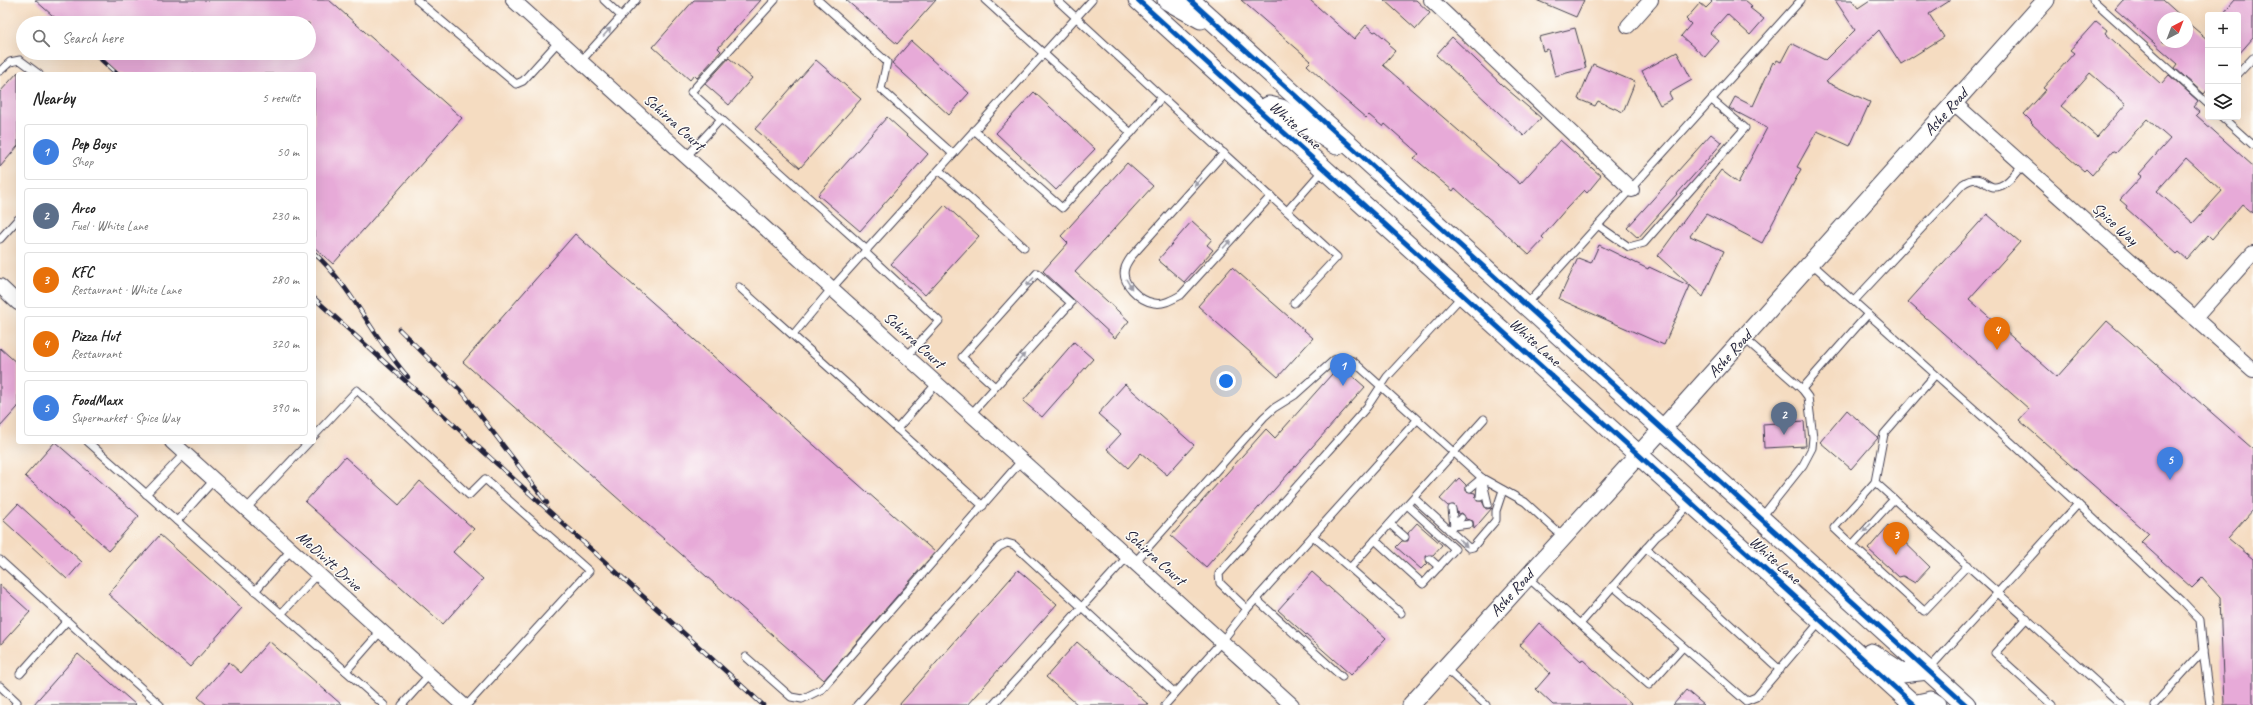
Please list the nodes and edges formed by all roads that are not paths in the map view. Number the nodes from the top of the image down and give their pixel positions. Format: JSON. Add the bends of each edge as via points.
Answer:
{"nodes":[{"id":1,"x":417,"y":0,"type":"edge"},
{"id":2,"x":514,"y":0,"type":"edge"},
{"id":3,"x":604,"y":0,"type":"edge"},
{"id":4,"x":636,"y":0,"type":"edge"},
{"id":5,"x":775,"y":0,"type":"edge"},
{"id":6,"x":818,"y":0,"type":"edge"},
{"id":7,"x":985,"y":0,"type":"edge"},
{"id":8,"x":1057,"y":0,"type":"edge"},
{"id":9,"x":1092,"y":0,"type":"edge"},
{"id":10,"x":1138,"y":0,"type":"edge"},
{"id":11,"x":1167,"y":0,"type":"edge"},
{"id":12,"x":1190,"y":0,"type":"edge"},
{"id":13,"x":1432,"y":0,"type":"edge"},
{"id":14,"x":1651,"y":0,"type":"edge"},
{"id":15,"x":1801,"y":0,"type":"edge"},
{"id":16,"x":2046,"y":0,"type":"edge"},
{"id":17,"x":2093,"y":0,"type":"edge"},
{"id":18,"x":622,"y":16,"type":"junction"},
{"id":19,"x":1076,"y":18,"type":"junction"},
{"id":20,"x":1628,"y":26,"type":"dead end"},
{"id":21,"x":1226,"y":33,"type":"junction"},
{"id":22,"x":559,"y":41,"type":"junction"},
{"id":23,"x":1044,"y":54,"type":"junction"},
{"id":24,"x":2253,"y":58,"type":"edge"},
{"id":25,"x":20,"y":60,"type":"edge"},
{"id":26,"x":20,"y":60,"type":"edge"},
{"id":27,"x":582,"y":61,"type":"junction"},
{"id":28,"x":0,"y":71,"type":"edge"},
{"id":29,"x":2241,"y":71,"type":"edge"},
{"id":30,"x":36,"y":72,"type":"edge"},
{"id":31,"x":1162,"y":97,"type":"junction"},
{"id":32,"x":1712,"y":100,"type":"junction"},
{"id":33,"x":2205,"y":101,"type":"edge"},
{"id":34,"x":1954,"y":103,"type":"junction"},
{"id":35,"x":1260,"y":111,"type":"junction"},
{"id":36,"x":721,"y":118,"type":"junction"},
{"id":37,"x":2225,"y":120,"type":"edge"},
{"id":38,"x":974,"y":130,"type":"junction"},
{"id":39,"x":1131,"y":133,"type":"junction"},
{"id":40,"x":2253,"y":145,"type":"edge"},
{"id":41,"x":1224,"y":153,"type":"junction"},
{"id":42,"x":953,"y":154,"type":"junction"},
{"id":43,"x":687,"y":156,"type":"junction"},
{"id":44,"x":2023,"y":164,"type":"junction"},
{"id":45,"x":1324,"y":169,"type":"junction"},
{"id":46,"x":939,"y":170,"type":"junction"},
{"id":47,"x":1386,"y":178,"type":"junction"},
{"id":48,"x":1632,"y":190,"type":"junction"},
{"id":49,"x":1271,"y":196,"type":"junction"},
{"id":50,"x":1286,"y":211,"type":"junction"},
{"id":51,"x":16,"y":221,"type":"edge"},
{"id":52,"x":1599,"y":226,"type":"junction"},
{"id":53,"x":0,"y":239,"type":"edge"},
{"id":54,"x":1024,"y":247,"type":"dead end"},
{"id":55,"x":866,"y":251,"type":"junction"},
{"id":56,"x":2253,"y":253,"type":"edge"},
{"id":57,"x":1811,"y":262,"type":"junction"},
{"id":58,"x":0,"y":286,"type":"edge"},
{"id":59,"x":739,"y":288,"type":"dead end"},
{"id":60,"x":832,"y":288,"type":"junction"},
{"id":61,"x":1463,"y":295,"type":"junction"},
{"id":62,"x":16,"y":300,"type":"edge"},
{"id":63,"x":1854,"y":301,"type":"junction"},
{"id":64,"x":1294,"y":303,"type":"dead end"},
{"id":65,"x":1526,"y":305,"type":"junction"},
{"id":66,"x":1868,"y":314,"type":"junction"},
{"id":67,"x":2195,"y":318,"type":"junction"},
{"id":68,"x":793,"y":335,"type":"junction"},
{"id":69,"x":1744,"y":338,"type":"junction"},
{"id":70,"x":907,"y":356,"type":"junction"},
{"id":71,"x":2253,"y":370,"type":"edge"},
{"id":72,"x":1936,"y":375,"type":"junction"},
{"id":73,"x":937,"y":383,"type":"junction"},
{"id":74,"x":995,"y":387,"type":"junction"},
{"id":75,"x":1381,"y":388,"type":"junction"},
{"id":76,"x":1802,"y":389,"type":"junction"},
{"id":77,"x":971,"y":414,"type":"junction"},
{"id":78,"x":1484,"y":419,"type":"dead end"},
{"id":79,"x":1417,"y":420,"type":"junction"},
{"id":80,"x":1663,"y":428,"type":"junction"},
{"id":81,"x":897,"y":429,"type":"junction"},
{"id":82,"x":316,"y":434,"type":"edge"},
{"id":83,"x":90,"y":444,"type":"edge"},
{"id":84,"x":174,"y":444,"type":"edge"},
{"id":85,"x":307,"y":444,"type":"edge"},
{"id":86,"x":185,"y":453,"type":"junction"},
{"id":87,"x":1638,"y":453,"type":"junction"},
{"id":88,"x":1454,"y":454,"type":"junction"},
{"id":89,"x":1022,"y":460,"type":"junction"},
{"id":90,"x":1482,"y":478,"type":"junction"},
{"id":91,"x":214,"y":480,"type":"junction"},
{"id":92,"x":1875,"y":482,"type":"junction"},
{"id":93,"x":1470,"y":488,"type":"dead end"},
{"id":94,"x":1503,"y":490,"type":"junction"},
{"id":95,"x":146,"y":494,"type":"junction"},
{"id":96,"x":1480,"y":497,"type":"dead end"},
{"id":97,"x":1414,"y":498,"type":"junction"},
{"id":98,"x":1894,"y":499,"type":"junction"},
{"id":99,"x":1691,"y":501,"type":"junction"},
{"id":100,"x":1488,"y":504,"type":"dead end"},
{"id":101,"x":2078,"y":504,"type":"junction"},
{"id":102,"x":1407,"y":505,"type":"junction"},
{"id":103,"x":983,"y":506,"type":"junction"},
{"id":104,"x":246,"y":509,"type":"junction"},
{"id":105,"x":1452,"y":509,"type":"dead end"},
{"id":106,"x":1462,"y":518,"type":"dead end"},
{"id":107,"x":1761,"y":518,"type":"junction"},
{"id":108,"x":177,"y":521,"type":"junction"},
{"id":109,"x":1390,"y":524,"type":"junction"},
{"id":110,"x":1468,"y":524,"type":"dead end"},
{"id":111,"x":1452,"y":528,"type":"junction"},
{"id":112,"x":1313,"y":536,"type":"junction"},
{"id":113,"x":1405,"y":537,"type":"dead end"},
{"id":114,"x":1563,"y":537,"type":"junction"},
{"id":115,"x":1375,"y":540,"type":"junction"},
{"id":116,"x":1852,"y":545,"type":"junction"},
{"id":117,"x":1646,"y":548,"type":"junction"},
{"id":118,"x":291,"y":550,"type":"junction"},
{"id":119,"x":1132,"y":559,"type":"junction"},
{"id":120,"x":1430,"y":559,"type":"dead end"},
{"id":121,"x":0,"y":560,"type":"edge"},
{"id":122,"x":1968,"y":565,"type":"junction"},
{"id":123,"x":1439,"y":567,"type":"junction"},
{"id":124,"x":1350,"y":568,"type":"junction"},
{"id":125,"x":318,"y":574,"type":"junction"},
{"id":126,"x":1527,"y":577,"type":"junction"},
{"id":127,"x":1613,"y":586,"type":"junction"},
{"id":128,"x":255,"y":590,"type":"junction"},
{"id":129,"x":1998,"y":592,"type":"junction"},
{"id":130,"x":1256,"y":599,"type":"junction"},
{"id":131,"x":1082,"y":607,"type":"junction"},
{"id":132,"x":1247,"y":609,"type":"junction"},
{"id":133,"x":281,"y":614,"type":"junction"},
{"id":134,"x":1401,"y":614,"type":"dead end"},
{"id":135,"x":2027,"y":618,"type":"junction"},
{"id":136,"x":1822,"y":620,"type":"junction"},
{"id":137,"x":67,"y":621,"type":"junction"},
{"id":138,"x":1580,"y":624,"type":"junction"},
{"id":139,"x":381,"y":631,"type":"junction"},
{"id":140,"x":1222,"y":642,"type":"junction"},
{"id":141,"x":1683,"y":647,"type":"junction"},
{"id":142,"x":2203,"y":651,"type":"junction"},
{"id":143,"x":746,"y":657,"type":"dead end"},
{"id":144,"x":1445,"y":668,"type":"junction"},
{"id":145,"x":1780,"y":670,"type":"junction"},
{"id":146,"x":1928,"y":670,"type":"junction"},
{"id":147,"x":346,"y":671,"type":"junction"},
{"id":148,"x":20,"y":674,"type":"dead end"},
{"id":149,"x":429,"y":675,"type":"junction"},
{"id":150,"x":1342,"y":677,"type":"dead end"},
{"id":151,"x":0,"y":686,"type":"edge"},
{"id":152,"x":1175,"y":693,"type":"junction"},
{"id":153,"x":15,"y":705,"type":"edge"},
{"id":154,"x":160,"y":705,"type":"edge"},
{"id":155,"x":384,"y":705,"type":"edge"},
{"id":156,"x":402,"y":705,"type":"edge"},
{"id":157,"x":462,"y":705,"type":"edge"},
{"id":158,"x":467,"y":705,"type":"edge"},
{"id":159,"x":857,"y":705,"type":"edge"},
{"id":160,"x":993,"y":705,"type":"edge"},
{"id":161,"x":1165,"y":705,"type":"edge"},
{"id":162,"x":1292,"y":705,"type":"edge"},
{"id":163,"x":1411,"y":705,"type":"edge"},
{"id":164,"x":1486,"y":705,"type":"edge"},
{"id":165,"x":1913,"y":705,"type":"edge"},
{"id":166,"x":1937,"y":705,"type":"edge"},
{"id":167,"x":1966,"y":705,"type":"edge"},
{"id":168,"x":2052,"y":705,"type":"edge"},
{"id":169,"x":2122,"y":705,"type":"edge"},
{"id":170,"x":2154,"y":705,"type":"edge"},
{"id":171,"x":2210,"y":705,"type":"edge"}],
"edges":[{"from":1,"to":22,"type":"lane","via":[[516,84],[523,81]]},
{"from":2,"to":22,"type":"street","name":"Schirra Court"},
{"from":3,"to":18,"type":"lane"},
{"from":4,"to":18,"type":"lane"},
{"from":5,"to":36,"type":"lane","via":[[691,92]]},
{"from":6,"to":42,"type":"lane","via":[[888,62],[881,89]]},
{"from":7,"to":23,"type":"lane"},
{"from":8,"to":19,"type":"lane"},
{"from":9,"to":19,"type":"lane"},
{"from":10,"to":35,"type":"main road","name":"White Lane"},
{"from":11,"to":21,"type":"main road"},
{"from":12,"to":21,"type":"main road","name":"White Lane"},
{"from":13,"to":48,"type":"street"},
{"from":14,"to":20,"type":"street"},
{"from":15,"to":32,"type":"lane"},
{"from":16,"to":34,"type":"street","name":"Ashe Road"},
{"from":17,"to":33,"type":"lane"},
{"from":27,"to":18,"type":"lane","one_way":true},
{"from":19,"to":23,"type":"lane"},
{"from":19,"to":31,"type":"lane"},
{"from":21,"to":47,"type":"main road","name":"White Lane"},
{"from":22,"to":27,"type":"street","name":"Schirra Court"},
{"from":23,"to":38,"type":"lane"},
{"from":23,"to":39,"type":"lane"},
{"from":24,"to":29,"type":"lane"},
{"from":25,"to":28,"type":"lane","via":[[10,62]]},
{"from":26,"to":30,"type":"lane"},
{"from":27,"to":43,"type":"street","name":"Schirra Court"},
{"from":31,"to":39,"type":"lane"},
{"from":31,"to":41,"type":"lane"},
{"from":32,"to":48,"type":"lane"},
{"from":32,"to":52,"type":"lane","via":[[1745,128],[1644,243],[1629,247]]},
{"from":34,"to":44,"type":"street","name":"Spice Way"},
{"from":34,"to":57,"type":"street","name":"Ashe Road"},
{"from":35,"to":45,"type":"main road","name":"White Lane"},
{"from":35,"to":47,"type":"main road","via":[[1268,106],[1281,109]]},
{"from":36,"to":43,"type":"lane"},
{"from":36,"to":55,"type":"lane"},
{"from":37,"to":40,"type":"lane"},
{"from":38,"to":39,"type":"lane","via":[[1062,208]]},
{"from":38,"to":42,"type":"lane"},
{"from":41,"to":49,"type":"lane"},
{"from":41,"to":49,"type":"lane","one_way":true,"via":[[1131,256],[1125,273],[1134,292],[1154,303],[1166,303],[1181,295]]},
{"from":42,"to":46,"type":"lane"},
{"from":43,"to":60,"type":"street","name":"Schirra Court"},
{"from":44,"to":63,"type":"lane","via":[[2000,186],[1992,187],[1971,178],[1963,184]]},
{"from":44,"to":67,"type":"street","name":"Spice Way"},
{"from":45,"to":50,"type":"lane"},
{"from":45,"to":61,"type":"main road","name":"White Lane"},
{"from":46,"to":54,"type":"lane"},
{"from":46,"to":55,"type":"lane"},
{"from":47,"to":65,"type":"main road","name":"White Lane"},
{"from":48,"to":52,"type":"lane"},
{"from":49,"to":50,"type":"lane"},
{"from":50,"to":64,"type":"lane","via":[[1337,257]]},
{"from":51,"to":53,"type":"lane"},
{"from":52,"to":65,"type":"lane"},
{"from":55,"to":60,"type":"lane"},
{"from":55,"to":70,"type":"lane","via":[[939,321]]},
{"from":56,"to":67,"type":"street"},
{"from":57,"to":63,"type":"lane"},
{"from":57,"to":69,"type":"street","name":"Ashe Road"},
{"from":58,"to":62,"type":"street"},
{"from":59,"to":68,"type":"lane"},
{"from":60,"to":68,"type":"lane"},
{"from":60,"to":70,"type":"street","name":"Schirra Court"},
{"from":61,"to":75,"type":"lane","via":[[1386,377]]},
{"from":61,"to":87,"type":"main road","name":"White Lane"},
{"from":63,"to":66,"type":"lane"},
{"from":65,"to":80,"type":"main road","name":"White Lane"},
{"from":66,"to":72,"type":"lane"},
{"from":66,"to":76,"type":"lane"},
{"from":67,"to":71,"type":"street","name":"Spice Way"},
{"from":68,"to":81,"type":"lane"},
{"from":69,"to":76,"type":"lane"},
{"from":69,"to":80,"type":"street","name":"Ashe Road"},
{"from":70,"to":73,"type":"street","name":"Schirra Court"},
{"from":72,"to":92,"type":"lane","via":[[1884,434]]},
{"from":72,"to":101,"type":"lane"},
{"from":73,"to":77,"type":"street","name":"Schirra Court"},
{"from":73,"to":81,"type":"lane"},
{"from":74,"to":74,"type":"lane","one_way":true,"via":[[1071,303],[1037,273],[962,357]]},
{"from":74,"to":77,"type":"lane"},
{"from":75,"to":79,"type":"lane"},
{"from":75,"to":119,"type":"lane","via":[[1353,361],[1344,358],[1334,360],[1295,395],[1264,417]]},
{"from":75,"to":132,"type":"lane","via":[[1367,408],[1219,574],[1220,583]]},
{"from":76,"to":107,"type":"lane","via":[[1808,397],[1812,448],[1803,465]]},
{"from":77,"to":89,"type":"street","name":"Schirra Court"},
{"from":78,"to":88,"type":"lane"},
{"from":79,"to":88,"type":"lane"},
{"from":79,"to":112,"type":"lane"},
{"from":80,"to":87,"type":"street","name":"Ashe Road"},
{"from":80,"to":107,"type":"main road","name":"White Lane"},
{"from":81,"to":103,"type":"lane"},
{"from":82,"to":158,"type":"lane","via":[[357,390],[470,495],[485,479],[589,572]]},
{"from":83,"to":95,"type":"lane"},
{"from":84,"to":86,"type":"street","name":"McDivitt Drive"},
{"from":85,"to":104,"type":"lane"},
{"from":86,"to":91,"type":"street","name":"McDivitt Drive"},
{"from":86,"to":95,"type":"lane"},
{"from":87,"to":99,"type":"main road","name":"White Lane"},
{"from":87,"to":114,"type":"street","name":"Ashe Road"},
{"from":88,"to":90,"type":"lane"},
{"from":88,"to":97,"type":"lane"},
{"from":89,"to":103,"type":"lane"},
{"from":89,"to":119,"type":"street","name":"Schirra Court"},
{"from":90,"to":93,"type":"lane"},
{"from":90,"to":94,"type":"lane"},
{"from":90,"to":96,"type":"lane"},
{"from":90,"to":100,"type":"lane"},
{"from":91,"to":104,"type":"street","name":"McDivitt Drive"},
{"from":91,"to":108,"type":"lane"},
{"from":92,"to":98,"type":"lane"},
{"from":92,"to":116,"type":"lane","via":[[1834,528]]},
{"from":111,"to":94,"type":"lane","one_way":true,"via":[[1469,548],[1473,547],[1496,520],[1496,511]]},
{"from":94,"to":114,"type":"lane","via":[[1525,502]]},
{"from":95,"to":108,"type":"lane"},
{"from":97,"to":102,"type":"lane"},
{"from":97,"to":111,"type":"lane"},
{"from":98,"to":116,"type":"lane","one_way":true},
{"from":98,"to":122,"type":"lane"},
{"from":99,"to":117,"type":"lane"},
{"from":99,"to":136,"type":"main road","name":"White Lane"},
{"from":101,"to":129,"type":"lane"},
{"from":101,"to":142,"type":"lane","via":[[2200,620]]},
{"from":102,"to":109,"type":"lane"},
{"from":102,"to":123,"type":"lane","via":[[1455,549]]},
{"from":103,"to":143,"type":"lane","via":[[831,681],[815,694],[802,699],[791,697]]},
{"from":104,"to":118,"type":"street","name":"McDivitt Drive"},
{"from":105,"to":111,"type":"lane"},
{"from":106,"to":111,"type":"lane"},
{"from":107,"to":146,"type":"main road","name":"White Lane"},
{"from":108,"to":128,"type":"lane"},
{"from":109,"to":113,"type":"lane"},
{"from":109,"to":115,"type":"lane"},
{"from":110,"to":111,"type":"lane"},
{"from":112,"to":124,"type":"lane"},
{"from":112,"to":130,"type":"lane"},
{"from":114,"to":126,"type":"street","name":"Ashe Road"},
{"from":115,"to":123,"type":"lane","via":[[1423,584]]},
{"from":115,"to":124,"type":"lane"},
{"from":116,"to":122,"type":"lane","via":[[1924,611]]},
{"from":117,"to":127,"type":"lane"},
{"from":117,"to":145,"type":"lane"},
{"from":118,"to":125,"type":"street","name":"McDivitt Drive"},
{"from":118,"to":128,"type":"lane"},
{"from":119,"to":131,"type":"lane"},
{"from":119,"to":140,"type":"street","name":"Schirra Court"},
{"from":120,"to":123,"type":"lane"},
{"from":121,"to":137,"type":"lane"},
{"from":122,"to":129,"type":"lane"},
{"from":124,"to":134,"type":"lane"},
{"from":125,"to":133,"type":"lane"},
{"from":125,"to":139,"type":"street","name":"McDivitt Drive"},
{"from":126,"to":138,"type":"lane"},
{"from":126,"to":144,"type":"street","name":"Ashe Road"},
{"from":127,"to":138,"type":"lane"},
{"from":127,"to":141,"type":"lane"},
{"from":128,"to":133,"type":"lane"},
{"from":129,"to":135,"type":"lane"},
{"from":129,"to":146,"type":"lane"},
{"from":130,"to":132,"type":"lane"},
{"from":130,"to":150,"type":"lane"},
{"from":131,"to":152,"type":"lane"},
{"from":131,"to":159,"type":"lane","via":[[1014,545],[1006,542]]},
{"from":131,"to":160,"type":"lane"},
{"from":132,"to":140,"type":"lane"},
{"from":133,"to":147,"type":"lane"},
{"from":135,"to":168,"type":"lane","via":[[1995,653]]},
{"from":135,"to":169,"type":"lane"},
{"from":136,"to":145,"type":"lane"},
{"from":136,"to":146,"type":"main road","via":[[1902,673]]},
{"from":136,"to":165,"type":"main road","name":"White Lane"},
{"from":137,"to":148,"type":"lane"},
{"from":137,"to":154,"type":"lane"},
{"from":138,"to":141,"type":"lane","via":[[1649,685]]},
{"from":139,"to":147,"type":"lane"},
{"from":139,"to":149,"type":"street","name":"McDivitt Drive"},
{"from":140,"to":152,"type":"lane"},
{"from":140,"to":162,"type":"street","name":"Schirra Court"},
{"from":141,"to":145,"type":"lane","via":[[1746,701],[1756,697]]},
{"from":142,"to":170,"type":"lane"},
{"from":142,"to":171,"type":"lane"},
{"from":144,"to":163,"type":"street","name":"Ashe Road"},
{"from":144,"to":164,"type":"lane"},
{"from":146,"to":167,"type":"main road","name":"White Lane"},
{"from":147,"to":155,"type":"lane"},
{"from":149,"to":156,"type":"lane"},
{"from":149,"to":157,"type":"street","name":"McDivitt Drive"},
{"from":151,"to":153,"type":"lane","via":[[17,702]]},
{"from":152,"to":161,"type":"lane"},
{"from":165,"to":166,"type":"main road","via":[[1931,701]]}]}
